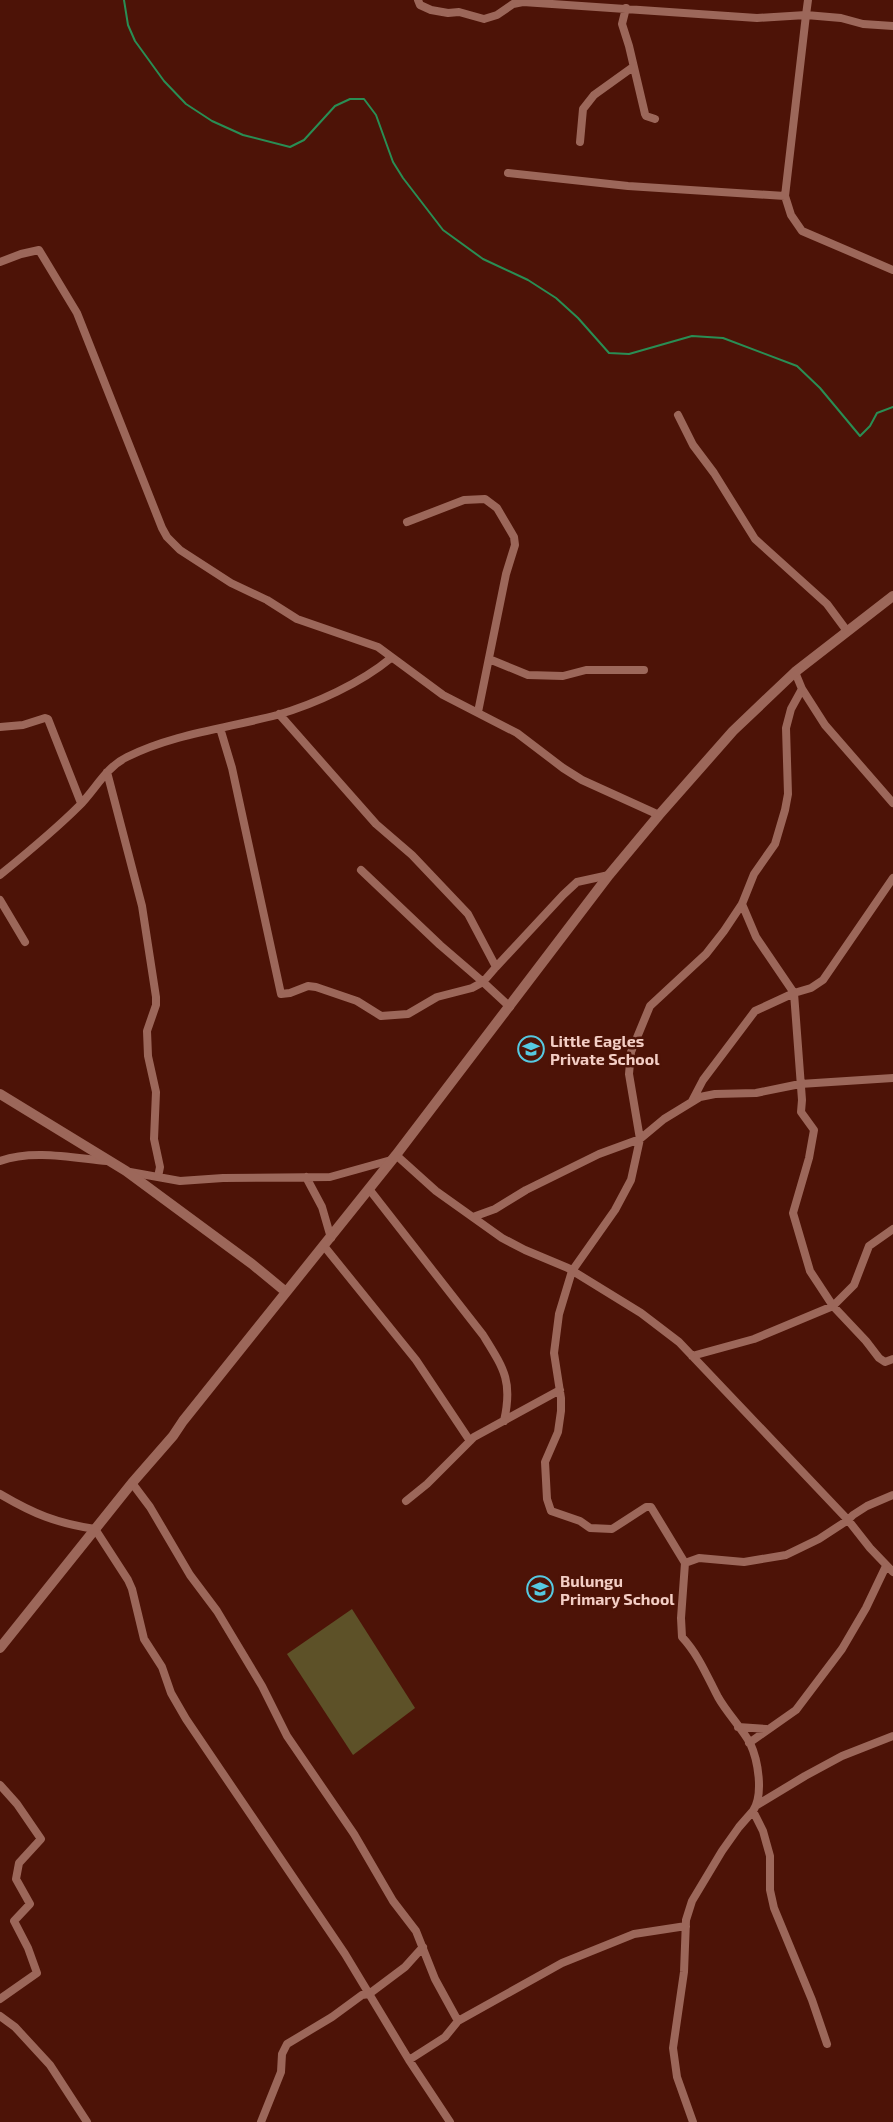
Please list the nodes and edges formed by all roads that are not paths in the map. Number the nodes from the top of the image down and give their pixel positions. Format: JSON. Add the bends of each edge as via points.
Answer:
{"nodes":[{"id":1,"x":418,"y":0,"type":"edge"},
{"id":2,"x":808,"y":0,"type":"edge"},
{"id":3,"x":626,"y":8,"type":"junction"},
{"id":4,"x":806,"y":15,"type":"junction"},
{"id":5,"x":893,"y":26,"type":"edge"},
{"id":6,"x":633,"y":67,"type":"junction"},
{"id":7,"x":655,"y":119,"type":"dead end"},
{"id":8,"x":580,"y":142,"type":"dead end"},
{"id":9,"x":508,"y":173,"type":"dead end"},
{"id":10,"x":785,"y":196,"type":"junction"},
{"id":11,"x":0,"y":262,"type":"edge"},
{"id":12,"x":893,"y":270,"type":"edge"},
{"id":13,"x":678,"y":415,"type":"dead end"},
{"id":14,"x":407,"y":522,"type":"dead end"},
{"id":15,"x":893,"y":596,"type":"edge"},
{"id":16,"x":847,"y":631,"type":"junction"},
{"id":17,"x":391,"y":658,"type":"junction"},
{"id":18,"x":489,"y":659,"type":"junction"},
{"id":19,"x":644,"y":670,"type":"dead end"},
{"id":20,"x":795,"y":672,"type":"junction"},
{"id":21,"x":802,"y":689,"type":"junction"},
{"id":22,"x":478,"y":712,"type":"junction"},
{"id":23,"x":279,"y":714,"type":"junction"},
{"id":24,"x":0,"y":727,"type":"edge"},
{"id":25,"x":220,"y":728,"type":"junction"},
{"id":26,"x":107,"y":772,"type":"junction"},
{"id":27,"x":893,"y":802,"type":"edge"},
{"id":28,"x":81,"y":803,"type":"junction"},
{"id":29,"x":659,"y":815,"type":"junction"},
{"id":30,"x":361,"y":870,"type":"dead end"},
{"id":31,"x":609,"y":874,"type":"junction"},
{"id":32,"x":0,"y":875,"type":"edge"},
{"id":33,"x":893,"y":878,"type":"edge"},
{"id":34,"x":0,"y":900,"type":"edge"},
{"id":35,"x":742,"y":904,"type":"junction"},
{"id":36,"x":25,"y":942,"type":"dead end"},
{"id":37,"x":496,"y":967,"type":"junction"},
{"id":38,"x":483,"y":982,"type":"junction"},
{"id":39,"x":794,"y":993,"type":"junction"},
{"id":40,"x":510,"y":1007,"type":"junction"},
{"id":41,"x":893,"y":1078,"type":"edge"},
{"id":42,"x":800,"y":1083,"type":"junction"},
{"id":43,"x":0,"y":1094,"type":"edge"},
{"id":44,"x":692,"y":1101,"type":"junction"},
{"id":45,"x":640,"y":1139,"type":"junction"},
{"id":46,"x":393,"y":1158,"type":"junction"},
{"id":47,"x":0,"y":1161,"type":"edge"},
{"id":48,"x":111,"y":1162,"type":"junction"},
{"id":49,"x":126,"y":1172,"type":"junction"},
{"id":50,"x":158,"y":1177,"type":"junction"},
{"id":51,"x":306,"y":1177,"type":"junction"},
{"id":52,"x":369,"y":1189,"type":"junction"},
{"id":53,"x":473,"y":1217,"type":"junction"},
{"id":54,"x":893,"y":1229,"type":"edge"},
{"id":55,"x":327,"y":1242,"type":"junction"},
{"id":56,"x":572,"y":1271,"type":"junction"},
{"id":57,"x":286,"y":1292,"type":"junction"},
{"id":58,"x":833,"y":1306,"type":"junction"},
{"id":59,"x":692,"y":1356,"type":"junction"},
{"id":60,"x":893,"y":1359,"type":"edge"},
{"id":61,"x":560,"y":1390,"type":"junction"},
{"id":62,"x":504,"y":1421,"type":"junction"},
{"id":63,"x":470,"y":1441,"type":"junction"},
{"id":64,"x":132,"y":1483,"type":"junction"},
{"id":65,"x":0,"y":1494,"type":"edge"},
{"id":66,"x":893,"y":1495,"type":"edge"},
{"id":67,"x":406,"y":1501,"type":"dead end"},
{"id":68,"x":848,"y":1521,"type":"junction"},
{"id":69,"x":95,"y":1529,"type":"junction"},
{"id":70,"x":685,"y":1563,"type":"junction"},
{"id":71,"x":886,"y":1566,"type":"junction"},
{"id":72,"x":893,"y":1572,"type":"edge"},
{"id":73,"x":0,"y":1648,"type":"edge"},
{"id":74,"x":738,"y":1727,"type":"junction"},
{"id":75,"x":766,"y":1729,"type":"junction"},
{"id":76,"x":893,"y":1736,"type":"edge"},
{"id":77,"x":749,"y":1743,"type":"junction"},
{"id":78,"x":0,"y":1785,"type":"edge"},
{"id":79,"x":755,"y":1808,"type":"junction"},
{"id":80,"x":686,"y":1926,"type":"junction"},
{"id":81,"x":423,"y":1947,"type":"junction"},
{"id":82,"x":369,"y":1994,"type":"junction"},
{"id":83,"x":0,"y":1998,"type":"edge"},
{"id":84,"x":0,"y":2016,"type":"edge"},
{"id":85,"x":458,"y":2021,"type":"junction"},
{"id":86,"x":826,"y":2044,"type":"dead end"},
{"id":87,"x":409,"y":2060,"type":"junction"},
{"id":88,"x":87,"y":2122,"type":"edge"},
{"id":89,"x":261,"y":2122,"type":"edge"},
{"id":90,"x":450,"y":2122,"type":"edge"},
{"id":91,"x":693,"y":2122,"type":"edge"}],
"edges":[{"from":1,"to":3,"type":"street","via":[[431,10],[484,19],[523,2]]},
{"from":2,"to":4,"type":"street"},
{"from":3,"to":4,"type":"street","via":[[756,18]]},
{"from":3,"to":6,"type":"street","via":[[622,24]]},
{"from":4,"to":5,"type":"street"},
{"from":4,"to":10,"type":"street"},
{"from":6,"to":7,"type":"street","via":[[646,117]]},
{"from":6,"to":8,"type":"street","via":[[594,95],[583,108]]},
{"from":9,"to":10,"type":"street","via":[[628,186]]},
{"from":10,"to":12,"type":"street","via":[[791,216],[802,231]]},
{"from":11,"to":17,"type":"street","via":[[39,250],[77,313],[162,528],[174,545],[231,583],[297,619],[372,645]]},
{"from":13,"to":16,"type":"street","via":[[693,445],[755,538],[827,604]]},
{"from":14,"to":18,"type":"street","via":[[473,499],[485,499],[507,523],[515,545]]},
{"from":15,"to":16,"type":"street"},
{"from":16,"to":20,"type":"street"},
{"from":17,"to":22,"type":"street","via":[[442,695]]},
{"from":17,"to":23,"type":"street","via":[[351,684]]},
{"from":18,"to":19,"type":"street","via":[[528,675]]},
{"from":18,"to":22,"type":"street"},
{"from":20,"to":21,"type":"street"},
{"from":20,"to":29,"type":"street","via":[[733,731]]},
{"from":21,"to":27,"type":"street","via":[[825,725]]},
{"from":21,"to":35,"type":"street","via":[[786,728],[785,810],[775,844],[754,874]]},
{"from":22,"to":29,"type":"street","via":[[517,733],[582,780]]},
{"from":23,"to":25,"type":"street"},
{"from":23,"to":37,"type":"street","via":[[376,824],[412,855],[468,914]]},
{"from":24,"to":28,"type":"street","via":[[48,719]]},
{"from":25,"to":26,"type":"street","via":[[164,742],[122,760]]},
{"from":25,"to":38,"type":"street","via":[[281,993],[316,987],[357,1001],[381,1016],[408,1014],[437,997]]},
{"from":26,"to":28,"type":"street"},
{"from":26,"to":50,"type":"street","via":[[142,906],[156,997],[147,1031],[156,1092],[154,1139],[160,1167]]},
{"from":28,"to":32,"type":"street"},
{"from":29,"to":31,"type":"street"},
{"from":30,"to":38,"type":"street"},
{"from":31,"to":37,"type":"street","via":[[577,882]]},
{"from":31,"to":40,"type":"street"},
{"from":33,"to":39,"type":"street","via":[[823,980]]},
{"from":34,"to":36,"type":"street"},
{"from":35,"to":39,"type":"street","via":[[756,937]]},
{"from":35,"to":45,"type":"street","via":[[706,954],[653,1002],[645,1015],[631,1052],[629,1074]]},
{"from":37,"to":38,"type":"street"},
{"from":38,"to":40,"type":"street"},
{"from":39,"to":42,"type":"street"},
{"from":39,"to":44,"type":"street","via":[[750,1016]]},
{"from":40,"to":46,"type":"street"},
{"from":41,"to":42,"type":"street"},
{"from":42,"to":44,"type":"street","via":[[756,1093],[715,1094]]},
{"from":42,"to":58,"type":"street","via":[[801,1112],[814,1130],[793,1213],[810,1271]]},
{"from":43,"to":48,"type":"street"},
{"from":44,"to":45,"type":"street"},
{"from":45,"to":53,"type":"street","via":[[599,1154]]},
{"from":45,"to":56,"type":"street","via":[[624,1194]]},
{"from":46,"to":51,"type":"street","via":[[330,1177]]},
{"from":46,"to":52,"type":"street"},
{"from":46,"to":53,"type":"street"},
{"from":47,"to":48,"type":"street","via":[[30,1156]]},
{"from":48,"to":49,"type":"street"},
{"from":49,"to":50,"type":"street"},
{"from":49,"to":57,"type":"street"},
{"from":50,"to":51,"type":"street","via":[[180,1181]]},
{"from":51,"to":55,"type":"street","via":[[322,1207]]},
{"from":52,"to":55,"type":"street"},
{"from":52,"to":62,"type":"street","via":[[499,1360],[509,1391]]},
{"from":53,"to":56,"type":"street","via":[[502,1238]]},
{"from":54,"to":58,"type":"street","via":[[869,1246],[854,1285]]},
{"from":55,"to":57,"type":"street"},
{"from":55,"to":63,"type":"street","via":[[416,1360]]},
{"from":56,"to":59,"type":"street","via":[[641,1313]]},
{"from":56,"to":61,"type":"street","via":[[559,1314],[554,1353]]},
{"from":57,"to":64,"type":"street"},
{"from":58,"to":59,"type":"street","via":[[754,1339]]},
{"from":58,"to":60,"type":"street","via":[[882,1361]]},
{"from":59,"to":68,"type":"street"},
{"from":61,"to":62,"type":"street"},
{"from":61,"to":70,"type":"street","via":[[558,1432],[545,1462],[549,1508],[590,1528],[612,1529],[651,1507]]},
{"from":62,"to":63,"type":"street"},
{"from":63,"to":67,"type":"street"},
{"from":64,"to":69,"type":"street"},
{"from":64,"to":81,"type":"street","via":[[217,1611],[288,1736],[354,1834],[393,1901],[417,1931]]},
{"from":65,"to":69,"type":"street","via":[[43,1517]]},
{"from":66,"to":68,"type":"street","via":[[867,1506]]},
{"from":68,"to":70,"type":"street","via":[[786,1555],[744,1562],[699,1558]]},
{"from":68,"to":71,"type":"street"},
{"from":69,"to":73,"type":"street"},
{"from":69,"to":82,"type":"street","via":[[132,1589],[144,1639],[186,1719]]},
{"from":70,"to":74,"type":"street","via":[[682,1637]]},
{"from":71,"to":72,"type":"street"},
{"from":71,"to":75,"type":"street","via":[[842,1649],[796,1710]]},
{"from":74,"to":75,"type":"street"},
{"from":74,"to":77,"type":"street"},
{"from":75,"to":77,"type":"street"},
{"from":76,"to":79,"type":"street","via":[[842,1756]]},
{"from":77,"to":79,"type":"street","via":[[758,1782]]},
{"from":78,"to":83,"type":"street","via":[[40,1839],[19,1863],[16,1879],[30,1904],[14,1921],[37,1973]]},
{"from":79,"to":80,"type":"street","via":[[722,1851],[692,1901]]},
{"from":79,"to":86,"type":"street","via":[[770,1856],[774,1908]]},
{"from":80,"to":85,"type":"street","via":[[634,1934],[562,1963]]},
{"from":80,"to":91,"type":"street","via":[[673,2048],[676,2077]]},
{"from":81,"to":82,"type":"street","via":[[405,1967]]},
{"from":81,"to":85,"type":"street"},
{"from":82,"to":87,"type":"street"},
{"from":82,"to":89,"type":"street","via":[[287,2044],[281,2072]]},
{"from":84,"to":88,"type":"street","via":[[50,2065]]},
{"from":85,"to":87,"type":"street","via":[[445,2037]]},
{"from":87,"to":90,"type":"street"}]}
